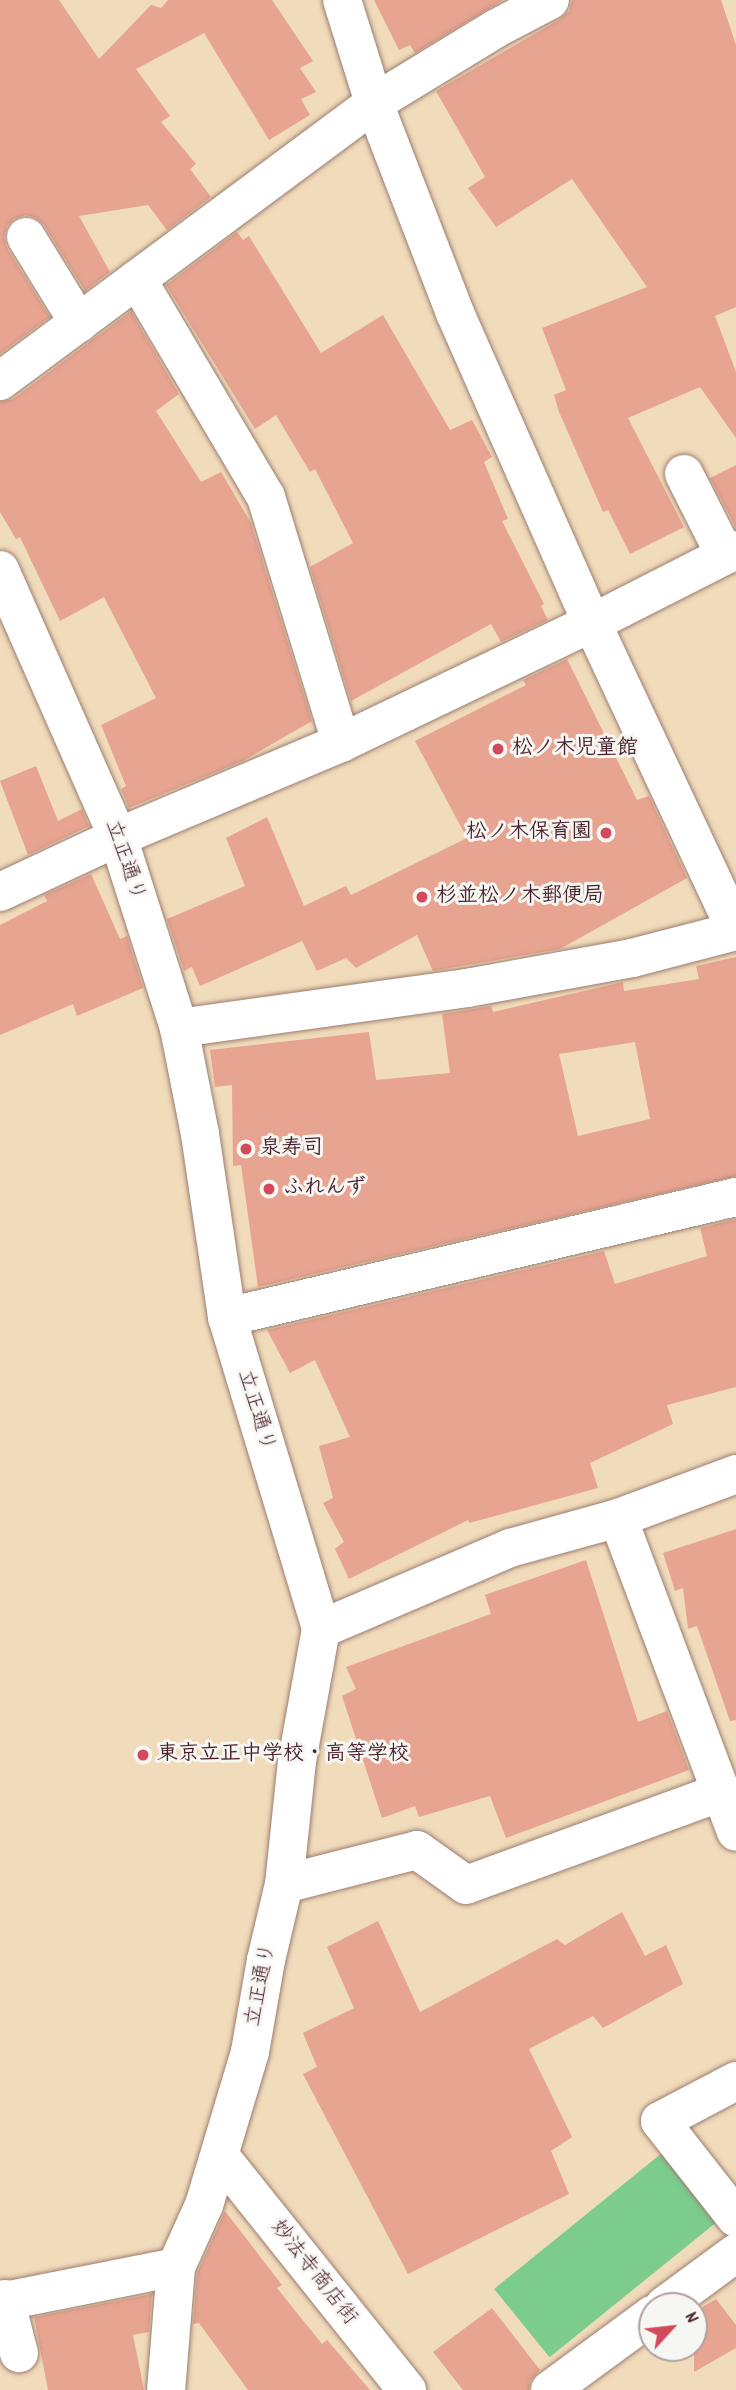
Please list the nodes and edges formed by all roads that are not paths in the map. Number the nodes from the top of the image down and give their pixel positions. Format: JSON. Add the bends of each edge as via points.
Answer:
{"nodes":[{"id":1,"x":342,"y":0,"type":"edge"},
{"id":2,"x":550,"y":0,"type":"edge"},
{"id":3,"x":374,"y":103,"type":"junction"},
{"id":4,"x":26,"y":237,"type":"dead end"},
{"id":5,"x":137,"y":279,"type":"junction"},
{"id":6,"x":79,"y":323,"type":"junction"},
{"id":7,"x":0,"y":381,"type":"edge"},
{"id":8,"x":684,"y":474,"type":"dead end"},
{"id":9,"x":730,"y":552,"type":"edge"},
{"id":10,"x":0,"y":570,"type":"edge"},
{"id":11,"x":592,"y":623,"type":"junction"},
{"id":12,"x":341,"y":743,"type":"junction"},
{"id":13,"x":118,"y":837,"type":"junction"},
{"id":14,"x":0,"y":892,"type":"edge"},
{"id":15,"x":736,"y":931,"type":"edge"},
{"id":16,"x":179,"y":1028,"type":"junction"},
{"id":17,"x":736,"y":1197,"type":"edge"},
{"id":18,"x":227,"y":1317,"type":"junction"},
{"id":19,"x":736,"y":1474,"type":"edge"},
{"id":20,"x":618,"y":1518,"type":"junction"},
{"id":21,"x":321,"y":1629,"type":"junction"},
{"id":22,"x":721,"y":1792,"type":"junction"},
{"id":23,"x":736,"y":1832,"type":"edge"},
{"id":24,"x":284,"y":1884,"type":"junction"},
{"id":25,"x":736,"y":2081,"type":"edge"},
{"id":26,"x":220,"y":2156,"type":"junction"},
{"id":27,"x":736,"y":2218,"type":"edge"},
{"id":28,"x":736,"y":2253,"type":"edge"},
{"id":29,"x":176,"y":2267,"type":"junction"},
{"id":30,"x":683,"y":2292,"type":"edge"},
{"id":31,"x":2,"y":2300,"type":"edge"},
{"id":32,"x":638,"y":2325,"type":"edge"},
{"id":33,"x":19,"y":2353,"type":"dead end"},
{"id":34,"x":166,"y":2390,"type":"edge"},
{"id":35,"x":407,"y":2390,"type":"edge"},
{"id":36,"x":550,"y":2390,"type":"edge"}],
"edges":[{"from":1,"to":3,"type":"street"},
{"from":2,"to":3,"type":"street"},
{"from":3,"to":5,"type":"street"},
{"from":3,"to":11,"type":"street","via":[[455,313]]},
{"from":4,"to":6,"type":"street"},
{"from":5,"to":6,"type":"street"},
{"from":5,"to":12,"type":"street","via":[[266,497]]},
{"from":6,"to":7,"type":"street"},
{"from":8,"to":9,"type":"street"},
{"from":9,"to":11,"type":"street"},
{"from":10,"to":13,"type":"street","name":"立正通り"},
{"from":11,"to":12,"type":"street"},
{"from":11,"to":15,"type":"street"},
{"from":12,"to":13,"type":"street"},
{"from":13,"to":14,"type":"street"},
{"from":13,"to":16,"type":"street","name":"立正通り"},
{"from":15,"to":16,"type":"street","via":[[632,958],[467,988]]},
{"from":16,"to":18,"type":"street","name":"立正通り"},
{"from":17,"to":18,"type":"street"},
{"from":18,"to":21,"type":"street","name":"立正通り"},
{"from":19,"to":20,"type":"street"},
{"from":20,"to":21,"type":"street","via":[[510,1548]]},
{"from":20,"to":22,"type":"street"},
{"from":21,"to":24,"type":"street","name":"立正通り","via":[[297,1761]]},
{"from":22,"to":23,"type":"street"},
{"from":22,"to":24,"type":"street","via":[[467,1885],[417,1850]]},
{"from":24,"to":26,"type":"street","name":"立正通り","via":[[250,2052]]},
{"from":25,"to":27,"type":"street","via":[[660,2121]]},
{"from":26,"to":29,"type":"street","name":"立正通り"},
{"from":26,"to":35,"type":"street","name":"妙法寺商店街"},
{"from":28,"to":30,"type":"street"},
{"from":29,"to":31,"type":"street"},
{"from":29,"to":34,"type":"street","name":"立正通り"},
{"from":31,"to":33,"type":"street"},
{"from":32,"to":36,"type":"street"}]}
